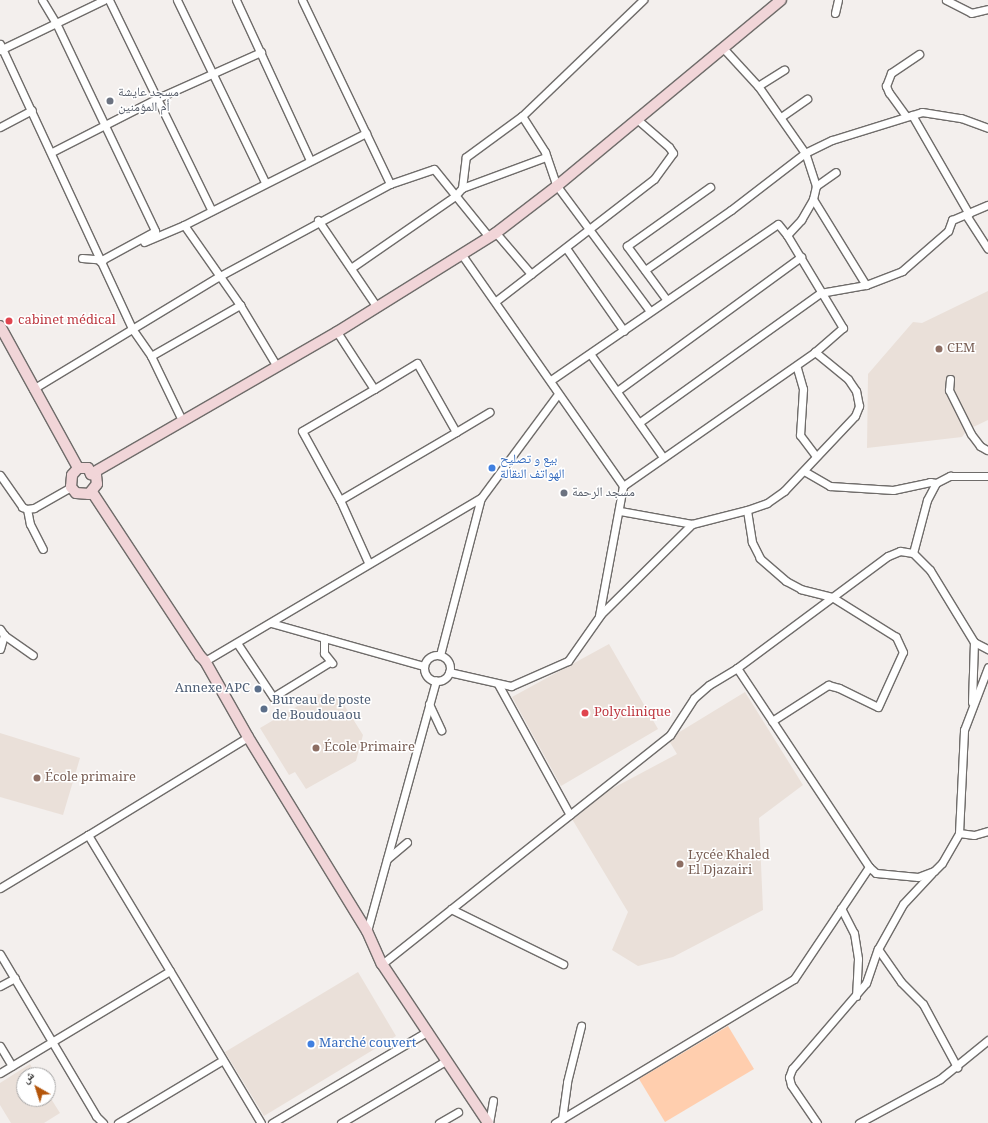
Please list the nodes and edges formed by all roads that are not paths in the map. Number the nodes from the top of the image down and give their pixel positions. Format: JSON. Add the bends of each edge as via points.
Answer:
{"nodes":[{"id":1,"x":42,"y":0,"type":"edge"},
{"id":2,"x":104,"y":0,"type":"edge"},
{"id":3,"x":109,"y":0,"type":"edge"},
{"id":4,"x":177,"y":0,"type":"edge"},
{"id":5,"x":236,"y":0,"type":"edge"},
{"id":6,"x":302,"y":0,"type":"edge"},
{"id":7,"x":643,"y":0,"type":"edge"},
{"id":8,"x":781,"y":0,"type":"edge"},
{"id":9,"x":838,"y":0,"type":"edge"},
{"id":10,"x":946,"y":0,"type":"edge"},
{"id":11,"x":988,"y":9,"type":"edge"},
{"id":12,"x":834,"y":13,"type":"dead end"},
{"id":13,"x":56,"y":23,"type":"junction"},
{"id":14,"x":1,"y":47,"type":"edge"},
{"id":15,"x":724,"y":50,"type":"junction"},
{"id":16,"x":261,"y":52,"type":"junction"},
{"id":17,"x":919,"y":54,"type":"dead end"},
{"id":18,"x":784,"y":70,"type":"dead end"},
{"id":19,"x":214,"y":73,"type":"junction"},
{"id":20,"x":758,"y":86,"type":"junction"},
{"id":21,"x":158,"y":98,"type":"junction"},
{"id":22,"x":807,"y":99,"type":"dead end"},
{"id":23,"x":32,"y":110,"type":"junction"},
{"id":24,"x":522,"y":116,"type":"junction"},
{"id":25,"x":909,"y":116,"type":"junction"},
{"id":26,"x":781,"y":117,"type":"junction"},
{"id":27,"x":638,"y":120,"type":"junction"},
{"id":28,"x":104,"y":124,"type":"junction"},
{"id":29,"x":0,"y":127,"type":"edge"},
{"id":30,"x":988,"y":128,"type":"edge"},
{"id":31,"x":366,"y":133,"type":"junction"},
{"id":32,"x":52,"y":152,"type":"junction"},
{"id":33,"x":805,"y":153,"type":"junction"},
{"id":34,"x":546,"y":157,"type":"junction"},
{"id":35,"x":310,"y":160,"type":"junction"},
{"id":36,"x":836,"y":172,"type":"dead end"},
{"id":37,"x":265,"y":182,"type":"junction"},
{"id":38,"x":390,"y":184,"type":"junction"},
{"id":39,"x":557,"y":186,"type":"junction"},
{"id":40,"x":816,"y":186,"type":"junction"},
{"id":41,"x":710,"y":187,"type":"dead end"},
{"id":42,"x":462,"y":188,"type":"junction"},
{"id":43,"x":455,"y":196,"type":"junction"},
{"id":44,"x":813,"y":199,"type":"junction"},
{"id":45,"x":988,"y":205,"type":"edge"},
{"id":46,"x":211,"y":209,"type":"junction"},
{"id":47,"x":967,"y":214,"type":"junction"},
{"id":48,"x":318,"y":220,"type":"junction"},
{"id":49,"x":184,"y":225,"type":"junction"},
{"id":50,"x":589,"y":231,"type":"junction"},
{"id":51,"x":493,"y":235,"type":"junction"},
{"id":52,"x":787,"y":235,"type":"junction"},
{"id":53,"x":566,"y":248,"type":"junction"},
{"id":54,"x":988,"y":249,"type":"edge"},
{"id":55,"x":462,"y":255,"type":"junction"},
{"id":56,"x":801,"y":257,"type":"junction"},
{"id":57,"x":82,"y":258,"type":"dead end"},
{"id":58,"x":100,"y":261,"type":"junction"},
{"id":59,"x":351,"y":268,"type":"junction"},
{"id":60,"x":645,"y":270,"type":"junction"},
{"id":61,"x":531,"y":274,"type":"junction"},
{"id":62,"x":218,"y":276,"type":"junction"},
{"id":63,"x":866,"y":285,"type":"junction"},
{"id":64,"x":820,"y":293,"type":"junction"},
{"id":65,"x":666,"y":299,"type":"junction"},
{"id":66,"x":496,"y":301,"type":"junction"},
{"id":67,"x":240,"y":305,"type":"junction"},
{"id":68,"x":377,"y":307,"type":"junction"},
{"id":69,"x":650,"y":311,"type":"junction"},
{"id":70,"x":0,"y":326,"type":"edge"},
{"id":71,"x":133,"y":330,"type":"junction"},
{"id":72,"x":624,"y":331,"type":"junction"},
{"id":73,"x":336,"y":332,"type":"junction"},
{"id":74,"x":815,"y":352,"type":"junction"},
{"id":75,"x":591,"y":355,"type":"junction"},
{"id":76,"x":151,"y":356,"type":"junction"},
{"id":77,"x":276,"y":365,"type":"junction"},
{"id":78,"x":797,"y":368,"type":"junction"},
{"id":79,"x":950,"y":379,"type":"dead end"},
{"id":80,"x":551,"y":380,"type":"junction"},
{"id":81,"x":32,"y":389,"type":"junction"},
{"id":82,"x":374,"y":390,"type":"junction"},
{"id":83,"x":617,"y":391,"type":"junction"},
{"id":84,"x":558,"y":394,"type":"junction"},
{"id":85,"x":489,"y":412,"type":"dead end"},
{"id":86,"x":182,"y":420,"type":"junction"},
{"id":87,"x":640,"y":422,"type":"junction"},
{"id":88,"x":456,"y":432,"type":"junction"},
{"id":89,"x":988,"y":450,"type":"edge"},
{"id":90,"x":816,"y":456,"type":"junction"},
{"id":91,"x":663,"y":457,"type":"junction"},
{"id":92,"x":78,"y":468,"type":"junction"},
{"id":93,"x":804,"y":471,"type":"junction"},
{"id":94,"x":91,"y":474,"type":"junction"},
{"id":95,"x":0,"y":476,"type":"edge"},
{"id":96,"x":988,"y":476,"type":"edge"},
{"id":97,"x":936,"y":483,"type":"junction"},
{"id":98,"x":623,"y":486,"type":"junction"},
{"id":99,"x":71,"y":487,"type":"junction"},
{"id":100,"x":92,"y":492,"type":"junction"},
{"id":101,"x":481,"y":498,"type":"junction"},
{"id":102,"x":340,"y":500,"type":"junction"},
{"id":103,"x":27,"y":509,"type":"junction"},
{"id":104,"x":748,"y":510,"type":"junction"},
{"id":105,"x":620,"y":511,"type":"junction"},
{"id":106,"x":692,"y":524,"type":"junction"},
{"id":107,"x":43,"y":549,"type":"dead end"},
{"id":108,"x":913,"y":553,"type":"junction"},
{"id":109,"x":368,"y":562,"type":"junction"},
{"id":110,"x":832,"y":597,"type":"junction"},
{"id":111,"x":599,"y":616,"type":"junction"},
{"id":112,"x":271,"y":623,"type":"junction"},
{"id":113,"x":2,"y":632,"type":"edge"},
{"id":114,"x":324,"y":638,"type":"junction"},
{"id":115,"x":974,"y":642,"type":"junction"},
{"id":116,"x":237,"y":643,"type":"junction"},
{"id":117,"x":0,"y":649,"type":"edge"},
{"id":118,"x":988,"y":649,"type":"edge"},
{"id":119,"x":33,"y":655,"type":"dead end"},
{"id":120,"x":440,"y":655,"type":"junction"},
{"id":121,"x":205,"y":661,"type":"junction"},
{"id":122,"x":424,"y":666,"type":"junction"},
{"id":123,"x":988,"y":667,"type":"edge"},
{"id":124,"x":737,"y":668,"type":"junction"},
{"id":125,"x":449,"y":672,"type":"junction"},
{"id":126,"x":436,"y":680,"type":"junction"},
{"id":127,"x":498,"y":684,"type":"junction"},
{"id":128,"x":429,"y":704,"type":"junction"},
{"id":129,"x":972,"y":708,"type":"junction"},
{"id":130,"x":772,"y":721,"type":"junction"},
{"id":131,"x":441,"y":730,"type":"dead end"},
{"id":132,"x":248,"y":737,"type":"junction"},
{"id":133,"x":570,"y":815,"type":"junction"},
{"id":134,"x":988,"y":831,"type":"edge"},
{"id":135,"x":959,"y":833,"type":"junction"},
{"id":136,"x":88,"y":835,"type":"junction"},
{"id":137,"x":408,"y":842,"type":"dead end"},
{"id":138,"x":387,"y":859,"type":"junction"},
{"id":139,"x":869,"y":867,"type":"junction"},
{"id":140,"x":934,"y":871,"type":"junction"},
{"id":141,"x":876,"y":873,"type":"junction"},
{"id":142,"x":863,"y":876,"type":"junction"},
{"id":143,"x":0,"y":888,"type":"edge"},
{"id":144,"x":842,"y":908,"type":"junction"},
{"id":145,"x":451,"y":909,"type":"junction"},
{"id":146,"x":367,"y":931,"type":"junction"},
{"id":147,"x":878,"y":949,"type":"junction"},
{"id":148,"x":0,"y":954,"type":"edge"},
{"id":149,"x":382,"y":964,"type":"junction"},
{"id":150,"x":563,"y":964,"type":"dead end"},
{"id":151,"x":170,"y":971,"type":"junction"},
{"id":152,"x":14,"y":978,"type":"junction"},
{"id":153,"x":0,"y":986,"type":"edge"},
{"id":154,"x":856,"y":996,"type":"junction"},
{"id":155,"x":581,"y":1026,"type":"dead end"},
{"id":156,"x":428,"y":1031,"type":"junction"},
{"id":157,"x":988,"y":1040,"type":"edge"},
{"id":158,"x":52,"y":1042,"type":"junction"},
{"id":159,"x":0,"y":1046,"type":"edge"},
{"id":160,"x":223,"y":1060,"type":"junction"},
{"id":161,"x":447,"y":1060,"type":"junction"},
{"id":162,"x":12,"y":1066,"type":"junction"},
{"id":163,"x":956,"y":1067,"type":"junction"},
{"id":164,"x":0,"y":1073,"type":"edge"},
{"id":165,"x":492,"y":1100,"type":"dead end"},
{"id":166,"x":458,"y":1112,"type":"dead end"},
{"id":167,"x":562,"y":1119,"type":"junction"},
{"id":168,"x":103,"y":1123,"type":"edge"},
{"id":169,"x":118,"y":1123,"type":"edge"},
{"id":170,"x":262,"y":1123,"type":"edge"},
{"id":171,"x":272,"y":1123,"type":"edge"},
{"id":172,"x":341,"y":1123,"type":"edge"},
{"id":173,"x":439,"y":1123,"type":"edge"},
{"id":174,"x":489,"y":1123,"type":"edge"},
{"id":175,"x":555,"y":1123,"type":"edge"},
{"id":176,"x":817,"y":1123,"type":"edge"},
{"id":177,"x":859,"y":1123,"type":"edge"}],
"edges":[{"from":1,"to":13,"type":"street"},
{"from":2,"to":13,"type":"street"},
{"from":3,"to":21,"type":"street"},
{"from":4,"to":19,"type":"street"},
{"from":5,"to":16,"type":"street"},
{"from":6,"to":31,"type":"street"},
{"from":7,"to":24,"type":"street"},
{"from":8,"to":15,"type":"main road"},
{"from":9,"to":12,"type":"street"},
{"from":10,"to":11,"type":"street","via":[[971,13]]},
{"from":13,"to":14,"type":"street"},
{"from":13,"to":28,"type":"street"},
{"from":14,"to":23,"type":"street"},
{"from":15,"to":20,"type":"street"},
{"from":15,"to":27,"type":"main road"},
{"from":16,"to":19,"type":"street"},
{"from":16,"to":35,"type":"street"},
{"from":17,"to":25,"type":"street","via":[[891,73],[886,86]]},
{"from":18,"to":20,"type":"street"},
{"from":19,"to":21,"type":"street"},
{"from":19,"to":37,"type":"street"},
{"from":20,"to":26,"type":"street"},
{"from":21,"to":28,"type":"street"},
{"from":21,"to":46,"type":"street"},
{"from":22,"to":26,"type":"street"},
{"from":23,"to":29,"type":"street"},
{"from":23,"to":32,"type":"street"},
{"from":24,"to":34,"type":"street"},
{"from":24,"to":42,"type":"street","via":[[466,157]]},
{"from":25,"to":30,"type":"street","via":[[922,112],[961,118]]},
{"from":25,"to":33,"type":"street","via":[[846,134]]},
{"from":25,"to":47,"type":"street"},
{"from":26,"to":33,"type":"street"},
{"from":27,"to":39,"type":"main road"},
{"from":27,"to":50,"type":"street","via":[[669,147],[672,153],[647,187]]},
{"from":28,"to":32,"type":"street"},
{"from":28,"to":58,"type":"street","via":[[156,231]]},
{"from":31,"to":35,"type":"street"},
{"from":31,"to":38,"type":"street"},
{"from":32,"to":58,"type":"street"},
{"from":33,"to":40,"type":"street"},
{"from":33,"to":60,"type":"street","via":[[731,210]]},
{"from":34,"to":39,"type":"street"},
{"from":34,"to":42,"type":"street"},
{"from":35,"to":37,"type":"street"},
{"from":36,"to":40,"type":"street"},
{"from":37,"to":46,"type":"street"},
{"from":38,"to":43,"type":"street","via":[[434,169]]},
{"from":38,"to":48,"type":"street"},
{"from":39,"to":50,"type":"street"},
{"from":39,"to":51,"type":"main road"},
{"from":40,"to":44,"type":"street"},
{"from":41,"to":60,"type":"street","via":[[627,246]]},
{"from":42,"to":43,"type":"street"},
{"from":43,"to":51,"type":"street"},
{"from":43,"to":59,"type":"street"},
{"from":44,"to":52,"type":"street","via":[[801,220]]},
{"from":44,"to":63,"type":"street"},
{"from":45,"to":47,"type":"street"},
{"from":46,"to":49,"type":"street"},
{"from":47,"to":54,"type":"street"},
{"from":47,"to":63,"type":"street","via":[[952,220],[948,231],[902,271]]},
{"from":48,"to":59,"type":"street"},
{"from":48,"to":62,"type":"street"},
{"from":49,"to":58,"type":"street"},
{"from":49,"to":62,"type":"street"},
{"from":50,"to":53,"type":"street"},
{"from":50,"to":69,"type":"street"},
{"from":51,"to":55,"type":"main road"},
{"from":51,"to":61,"type":"street"},
{"from":52,"to":56,"type":"street"},
{"from":52,"to":65,"type":"street","via":[[778,224]]},
{"from":53,"to":61,"type":"street"},
{"from":53,"to":72,"type":"street"},
{"from":55,"to":66,"type":"street"},
{"from":55,"to":68,"type":"main road"},
{"from":56,"to":64,"type":"street"},
{"from":56,"to":83,"type":"street"},
{"from":57,"to":58,"type":"street"},
{"from":58,"to":71,"type":"street"},
{"from":59,"to":68,"type":"street"},
{"from":60,"to":65,"type":"street"},
{"from":61,"to":66,"type":"street"},
{"from":62,"to":67,"type":"street"},
{"from":62,"to":71,"type":"street"},
{"from":63,"to":64,"type":"street"},
{"from":64,"to":74,"type":"street","via":[[843,328]]},
{"from":64,"to":87,"type":"street"},
{"from":65,"to":69,"type":"street"},
{"from":66,"to":80,"type":"street"},
{"from":67,"to":76,"type":"street"},
{"from":67,"to":77,"type":"street"},
{"from":68,"to":73,"type":"main road"},
{"from":69,"to":72,"type":"street"},
{"from":70,"to":81,"type":"main road"},
{"from":71,"to":76,"type":"street"},
{"from":71,"to":81,"type":"street"},
{"from":72,"to":75,"type":"street"},
{"from":73,"to":77,"type":"main road"},
{"from":73,"to":82,"type":"street"},
{"from":74,"to":78,"type":"street"},
{"from":74,"to":90,"type":"street","via":[[848,379],[856,391],[859,406],[855,416]]},
{"from":75,"to":80,"type":"street"},
{"from":75,"to":83,"type":"street"},
{"from":76,"to":86,"type":"street"},
{"from":77,"to":86,"type":"main road"},
{"from":78,"to":90,"type":"street","via":[[804,389],[800,435]]},
{"from":78,"to":91,"type":"street"},
{"from":79,"to":89,"type":"street","via":[[949,390],[972,434],[980,446]]},
{"from":80,"to":84,"type":"street"},
{"from":81,"to":92,"type":"main road"},
{"from":82,"to":88,"type":"street","via":[[417,363]]},
{"from":82,"to":102,"type":"street","via":[[302,431]]},
{"from":83,"to":87,"type":"street"},
{"from":84,"to":98,"type":"street"},
{"from":84,"to":101,"type":"street"},
{"from":85,"to":88,"type":"street"},
{"from":86,"to":94,"type":"main road"},
{"from":87,"to":91,"type":"street"},
{"from":88,"to":102,"type":"street"},
{"from":90,"to":93,"type":"street"},
{"from":91,"to":98,"type":"street"},
{"from":92,"to":94,"type":"main road","via":[[88,468]]},
{"from":92,"to":99,"type":"main road","via":[[72,474]]},
{"from":93,"to":97,"type":"street","via":[[830,486],[893,490]]},
{"from":93,"to":104,"type":"street","via":[[776,498]]},
{"from":94,"to":100,"type":"main road","via":[[96,475],[98,479]]},
{"from":95,"to":103,"type":"street","via":[[22,507]]},
{"from":96,"to":97,"type":"street","via":[[950,476]]},
{"from":97,"to":108,"type":"street","via":[[927,500]]},
{"from":98,"to":105,"type":"street"},
{"from":99,"to":100,"type":"main road","via":[[80,495]]},
{"from":99,"to":103,"type":"street","via":[[34,508]]},
{"from":100,"to":121,"type":"main road"},
{"from":101,"to":109,"type":"street"},
{"from":101,"to":120,"type":"street"},
{"from":102,"to":109,"type":"street"},
{"from":103,"to":107,"type":"street","via":[[30,524]]},
{"from":104,"to":106,"type":"street"},
{"from":104,"to":110,"type":"street","via":[[752,542],[760,558],[786,581],[801,589]]},
{"from":105,"to":106,"type":"street"},
{"from":105,"to":111,"type":"street"},
{"from":106,"to":111,"type":"street"},
{"from":108,"to":110,"type":"street","via":[[900,551],[888,556]]},
{"from":108,"to":115,"type":"street","via":[[930,570]]},
{"from":109,"to":112,"type":"street"},
{"from":110,"to":124,"type":"street"},
{"from":110,"to":130,"type":"street","via":[[896,637],[901,645],[903,652],[884,697],[878,707],[828,685]]},
{"from":111,"to":127,"type":"street","via":[[568,660],[511,686]]},
{"from":112,"to":114,"type":"street"},
{"from":112,"to":116,"type":"street"},
{"from":113,"to":117,"type":"street"},
{"from":113,"to":119,"type":"street"},
{"from":114,"to":116,"type":"street","via":[[324,653],[331,663],[273,697]]},
{"from":114,"to":122,"type":"street"},
{"from":115,"to":118,"type":"street"},
{"from":115,"to":129,"type":"street"},
{"from":116,"to":121,"type":"street"},
{"from":120,"to":122,"type":"street","via":[[428,658]]},
{"from":120,"to":125,"type":"street","via":[[449,663]]},
{"from":121,"to":132,"type":"main road"},
{"from":122,"to":126,"type":"street","via":[[428,677]]},
{"from":123,"to":129,"type":"street"},
{"from":124,"to":130,"type":"street"},
{"from":124,"to":133,"type":"street","via":[[694,698],[670,735]]},
{"from":125,"to":126,"type":"street","via":[[444,679]]},
{"from":125,"to":127,"type":"street"},
{"from":126,"to":128,"type":"street"},
{"from":127,"to":133,"type":"street"},
{"from":128,"to":131,"type":"street"},
{"from":128,"to":138,"type":"street"},
{"from":129,"to":135,"type":"street","via":[[964,730]]},
{"from":130,"to":139,"type":"street"},
{"from":132,"to":136,"type":"street"},
{"from":132,"to":146,"type":"main road"},
{"from":133,"to":145,"type":"street"},
{"from":134,"to":135,"type":"street","via":[[974,835]]},
{"from":135,"to":140,"type":"street","via":[[942,863]]},
{"from":136,"to":143,"type":"street"},
{"from":136,"to":151,"type":"street"},
{"from":137,"to":138,"type":"street"},
{"from":138,"to":146,"type":"street"},
{"from":139,"to":141,"type":"street"},
{"from":139,"to":142,"type":"street"},
{"from":140,"to":141,"type":"street","via":[[918,877]]},
{"from":140,"to":147,"type":"street","via":[[904,904]]},
{"from":141,"to":142,"type":"street"},
{"from":142,"to":144,"type":"street"},
{"from":144,"to":154,"type":"street","via":[[854,933],[858,959]]},
{"from":144,"to":167,"type":"street","via":[[794,978]]},
{"from":145,"to":149,"type":"street"},
{"from":145,"to":150,"type":"street"},
{"from":146,"to":149,"type":"main road"},
{"from":147,"to":154,"type":"street","via":[[866,983]]},
{"from":147,"to":163,"type":"street","via":[[901,982],[923,1004]]},
{"from":148,"to":152,"type":"street"},
{"from":149,"to":156,"type":"main road"},
{"from":151,"to":158,"type":"street"},
{"from":151,"to":160,"type":"street"},
{"from":152,"to":153,"type":"street"},
{"from":152,"to":158,"type":"street"},
{"from":154,"to":176,"type":"street","via":[[792,1069],[789,1077],[790,1085]]},
{"from":155,"to":167,"type":"street"},
{"from":156,"to":161,"type":"main road"},
{"from":156,"to":171,"type":"street"},
{"from":157,"to":163,"type":"street"},
{"from":158,"to":162,"type":"street"},
{"from":158,"to":168,"type":"street","via":[[96,1116]]},
{"from":159,"to":162,"type":"street"},
{"from":160,"to":169,"type":"street"},
{"from":160,"to":170,"type":"street"},
{"from":161,"to":172,"type":"street"},
{"from":161,"to":174,"type":"main road"},
{"from":162,"to":164,"type":"street"},
{"from":163,"to":177,"type":"street","via":[[940,1079]]},
{"from":165,"to":174,"type":"street"},
{"from":166,"to":173,"type":"street"},
{"from":167,"to":175,"type":"street"}]}
